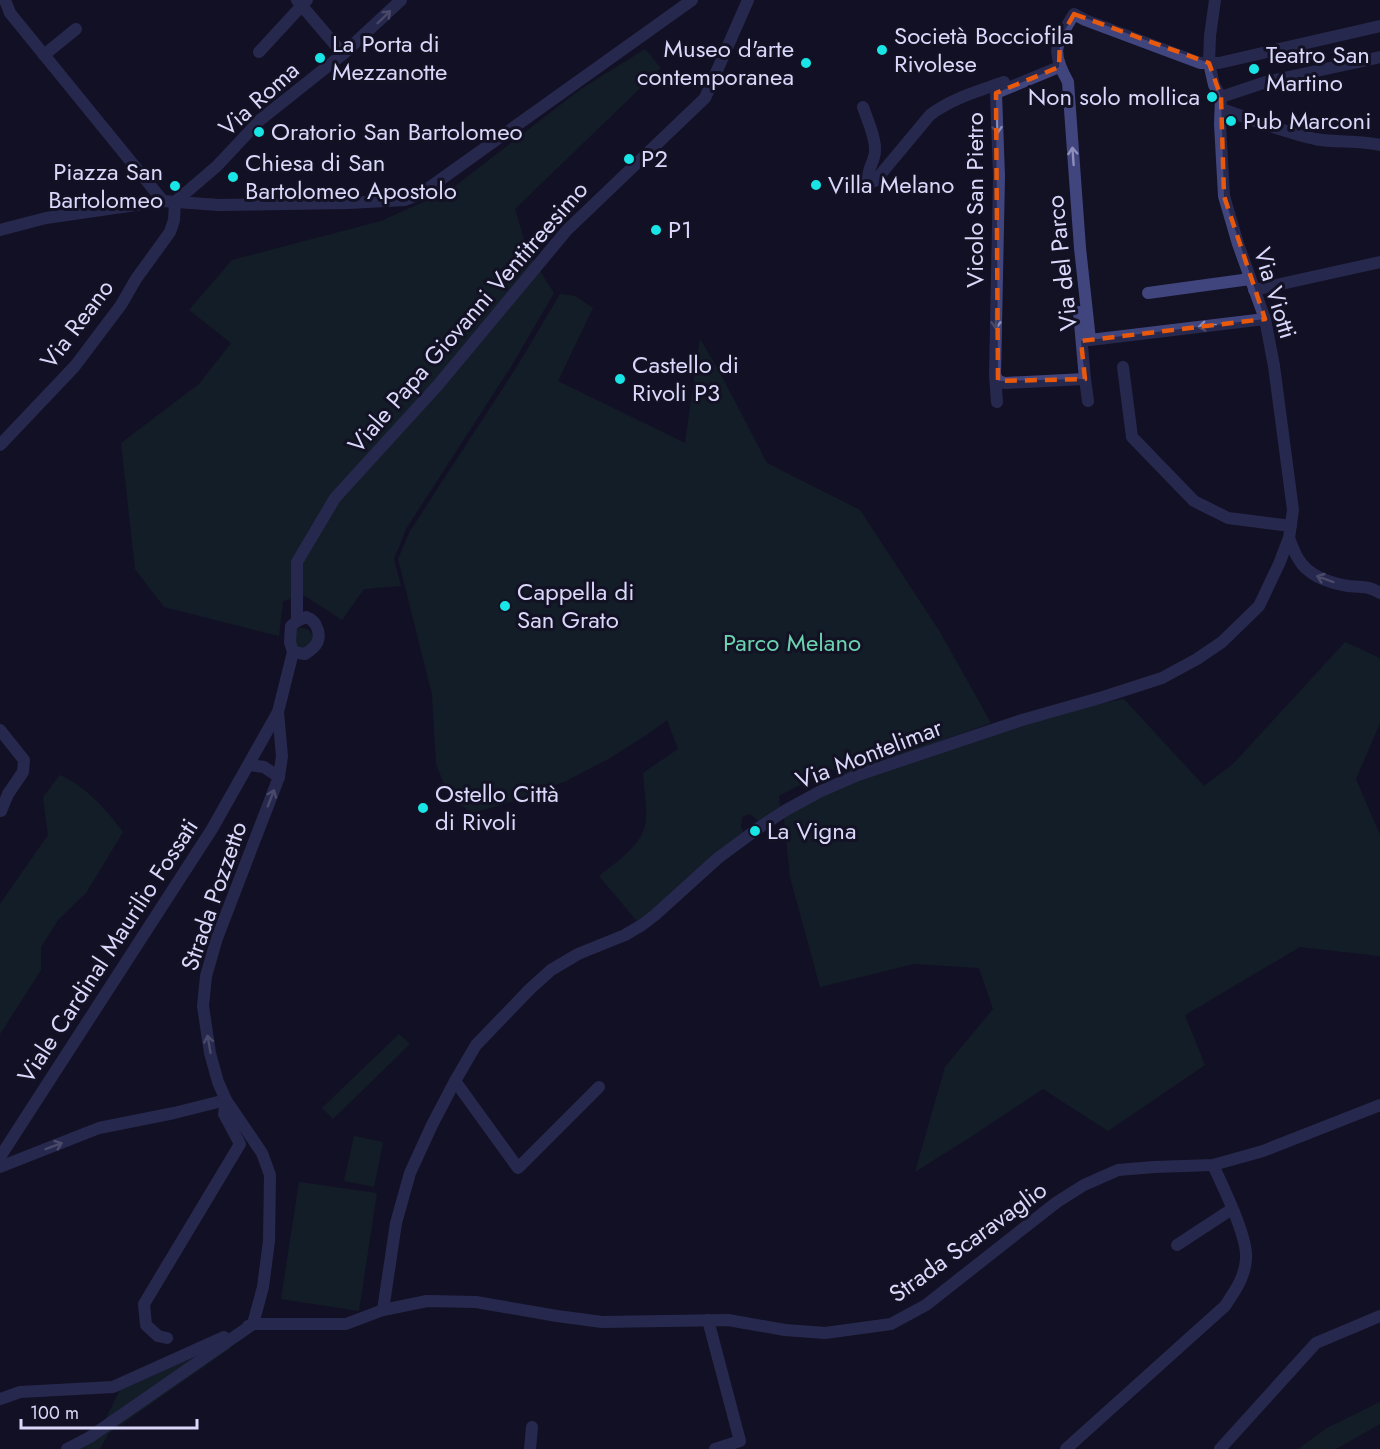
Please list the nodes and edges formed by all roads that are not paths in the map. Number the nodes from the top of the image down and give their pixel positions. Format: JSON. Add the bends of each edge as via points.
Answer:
{"nodes":[{"id":1,"x":5,"y":0,"type":"edge"},
{"id":2,"x":400,"y":0,"type":"edge"},
{"id":3,"x":692,"y":0,"type":"edge"},
{"id":4,"x":748,"y":0,"type":"edge"},
{"id":5,"x":1215,"y":0,"type":"edge"},
{"id":6,"x":302,"y":2,"type":"edge"},
{"id":7,"x":1380,"y":26,"type":"edge"},
{"id":8,"x":76,"y":28,"type":"dead end"},
{"id":9,"x":259,"y":52,"type":"dead end"},
{"id":10,"x":343,"y":54,"type":"junction"},
{"id":11,"x":44,"y":55,"type":"junction"},
{"id":12,"x":1380,"y":57,"type":"edge"},
{"id":13,"x":1058,"y":62,"type":"junction"},
{"id":14,"x":1209,"y":63,"type":"junction"},
{"id":15,"x":1221,"y":103,"type":"junction"},
{"id":16,"x":863,"y":107,"type":"dead end"},
{"id":17,"x":1377,"y":142,"type":"edge"},
{"id":18,"x":169,"y":201,"type":"junction"},
{"id":19,"x":0,"y":230,"type":"edge"},
{"id":20,"x":1080,"y":248,"type":"junction"},
{"id":21,"x":1380,"y":262,"type":"edge"},
{"id":22,"x":1252,"y":284,"type":"junction"},
{"id":23,"x":1148,"y":293,"type":"dead end"},
{"id":24,"x":1265,"y":320,"type":"junction"},
{"id":25,"x":1123,"y":367,"type":"dead end"},
{"id":26,"x":995,"y":375,"type":"junction"},
{"id":27,"x":1084,"y":379,"type":"junction"},
{"id":28,"x":1088,"y":401,"type":"dead end"},
{"id":29,"x":997,"y":402,"type":"dead end"},
{"id":30,"x":0,"y":445,"type":"edge"},
{"id":31,"x":1290,"y":532,"type":"junction"},
{"id":32,"x":1380,"y":593,"type":"edge"},
{"id":33,"x":297,"y":621,"type":"junction"},
{"id":34,"x":293,"y":652,"type":"junction"},
{"id":35,"x":278,"y":712,"type":"junction"},
{"id":36,"x":0,"y":730,"type":"edge"},
{"id":37,"x":249,"y":765,"type":"junction"},
{"id":38,"x":279,"y":777,"type":"junction"},
{"id":39,"x":1,"y":811,"type":"edge"},
{"id":40,"x":455,"y":1081,"type":"junction"},
{"id":41,"x":599,"y":1087,"type":"dead end"},
{"id":42,"x":226,"y":1100,"type":"junction"},
{"id":43,"x":1380,"y":1105,"type":"edge"},
{"id":44,"x":0,"y":1157,"type":"edge"},
{"id":45,"x":1214,"y":1165,"type":"junction"},
{"id":46,"x":0,"y":1167,"type":"edge"},
{"id":47,"x":1232,"y":1209,"type":"junction"},
{"id":48,"x":1177,"y":1245,"type":"dead end"},
{"id":49,"x":382,"y":1310,"type":"junction"},
{"id":50,"x":1380,"y":1316,"type":"edge"},
{"id":51,"x":708,"y":1320,"type":"junction"},
{"id":52,"x":253,"y":1324,"type":"junction"},
{"id":53,"x":167,"y":1338,"type":"dead end"},
{"id":54,"x":0,"y":1399,"type":"edge"},
{"id":55,"x":532,"y":1427,"type":"dead end"},
{"id":56,"x":67,"y":1449,"type":"edge"},
{"id":57,"x":530,"y":1449,"type":"edge"},
{"id":58,"x":715,"y":1449,"type":"edge"},
{"id":59,"x":1066,"y":1449,"type":"edge"},
{"id":60,"x":1220,"y":1449,"type":"edge"}],
"edges":[{"from":1,"to":11,"type":"street","via":[[10,13]]},
{"from":10,"to":2,"type":"street","name":"Via Roma","one_way":true},
{"from":3,"to":18,"type":"street","via":[[453,171],[405,200],[228,205]]},
{"from":4,"to":33,"type":"street","name":"Viale Papa Giovanni Ventitreesimo","via":[[705,98],[567,230],[438,386],[335,498],[297,562]]},
{"from":5,"to":14,"type":"street","name":"Via Viotti"},
{"from":6,"to":9,"type":"street"},
{"from":6,"to":10,"type":"street"},
{"from":7,"to":14,"type":"street"},
{"from":8,"to":11,"type":"street"},
{"from":10,"to":18,"type":"street","name":"Via Roma","via":[[260,120],[217,166]]},
{"from":11,"to":18,"type":"street","via":[[145,179]]},
{"from":12,"to":15,"type":"street","via":[[1266,82]]},
{"from":13,"to":14,"type":"street","via":[[1060,39],[1074,14],[1200,63]]},
{"from":13,"to":16,"type":"street","via":[[954,100],[937,110],[871,182],[867,176],[875,144]]},
{"from":20,"to":13,"type":"street","name":"Via del Parco","one_way":true,"via":[[1068,82]]},
{"from":13,"to":26,"type":"street","name":"Vicolo San Pietro","one_way":true,"via":[[996,93],[999,176]]},
{"from":14,"to":15,"type":"street","name":"Via Viotti"},
{"from":15,"to":17,"type":"street","via":[[1313,138]]},
{"from":15,"to":22,"type":"street","name":"Via Viotti","via":[[1224,196]]},
{"from":18,"to":19,"type":"street","via":[[46,218]]},
{"from":18,"to":30,"type":"street","name":"Via Reano","via":[[174,220],[170,232],[121,305],[75,366]]},
{"from":24,"to":20,"type":"street","name":"Via del Parco","one_way":true,"via":[[1090,340]]},
{"from":20,"to":27,"type":"street","via":[[1075,263]]},
{"from":21,"to":22,"type":"street"},
{"from":22,"to":23,"type":"street"},
{"from":22,"to":24,"type":"street","name":"Via Viotti"},
{"from":24,"to":31,"type":"street","name":"Via Viotti","via":[[1288,463],[1293,510]]},
{"from":25,"to":31,"type":"street","via":[[1132,438],[1194,501],[1228,518]]},
{"from":26,"to":27,"type":"street","via":[[1005,383]]},
{"from":26,"to":29,"type":"street","name":"Vicolo San Pietro"},
{"from":27,"to":28,"type":"street"},
{"from":32,"to":31,"type":"street","one_way":true,"via":[[1308,572],[1298,560]]},
{"from":31,"to":40,"type":"street","name":"Via Montelimar","via":[[1259,606],[1222,642],[1197,659],[1161,678],[858,776],[786,810],[717,858],[642,925],[551,970],[476,1045]]},
{"from":33,"to":34,"type":"street","name":"Viale Papa Giovanni Ventitreesimo","via":[[291,626]]},
{"from":33,"to":34,"type":"street","via":[[312,619],[319,636],[316,646],[305,654]]},
{"from":34,"to":35,"type":"street","name":"Viale Papa Giovanni Ventitreesimo"},
{"from":35,"to":37,"type":"street","name":"Viale Papa Giovanni Ventitreesimo"},
{"from":35,"to":38,"type":"street","name":"Viale Papa Giovanni Ventitreesimo","via":[[282,756]]},
{"from":36,"to":39,"type":"street","via":[[24,760],[23,772]]},
{"from":37,"to":38,"type":"street","via":[[264,767]]},
{"from":37,"to":44,"type":"street","name":"Viale Cardinal Maurilio Fossati","via":[[212,830]]},
{"from":42,"to":38,"type":"street","name":"Strada Pozzetto","one_way":true,"via":[[210,1053],[202,1006],[206,976]]},
{"from":40,"to":41,"type":"street","via":[[518,1168]]},
{"from":40,"to":49,"type":"street","name":"Via Montelimar","via":[[410,1173],[396,1223]]},
{"from":46,"to":42,"type":"street","one_way":true,"via":[[99,1128]]},
{"from":42,"to":52,"type":"street","name":"Strada Pozzetto","via":[[262,1153],[270,1175],[269,1241]]},
{"from":42,"to":53,"type":"street","name":"Strada Pozzetto","via":[[224,1114],[240,1144],[144,1304],[146,1325],[158,1336]]},
{"from":43,"to":45,"type":"street","name":"Strada Scaravaglio","via":[[1263,1151]]},
{"from":45,"to":47,"type":"street"},
{"from":45,"to":51,"type":"street","name":"Strada Scaravaglio","via":[[1118,1170],[1084,1185],[926,1305],[891,1324],[825,1333]]},
{"from":47,"to":48,"type":"street"},
{"from":47,"to":59,"type":"street","via":[[1245,1244],[1246,1259],[1241,1280],[1225,1306]]},
{"from":49,"to":51,"type":"street","name":"Strada Scaravaglio","via":[[427,1302],[476,1302],[602,1322]]},
{"from":49,"to":52,"type":"street","name":"Strada Scaravaglio","via":[[346,1324]]},
{"from":50,"to":60,"type":"street","via":[[1316,1343]]},
{"from":51,"to":58,"type":"street","via":[[740,1441]]},
{"from":52,"to":54,"type":"street","via":[[113,1388],[20,1392]]},
{"from":52,"to":56,"type":"street"},
{"from":55,"to":57,"type":"street"}]}
